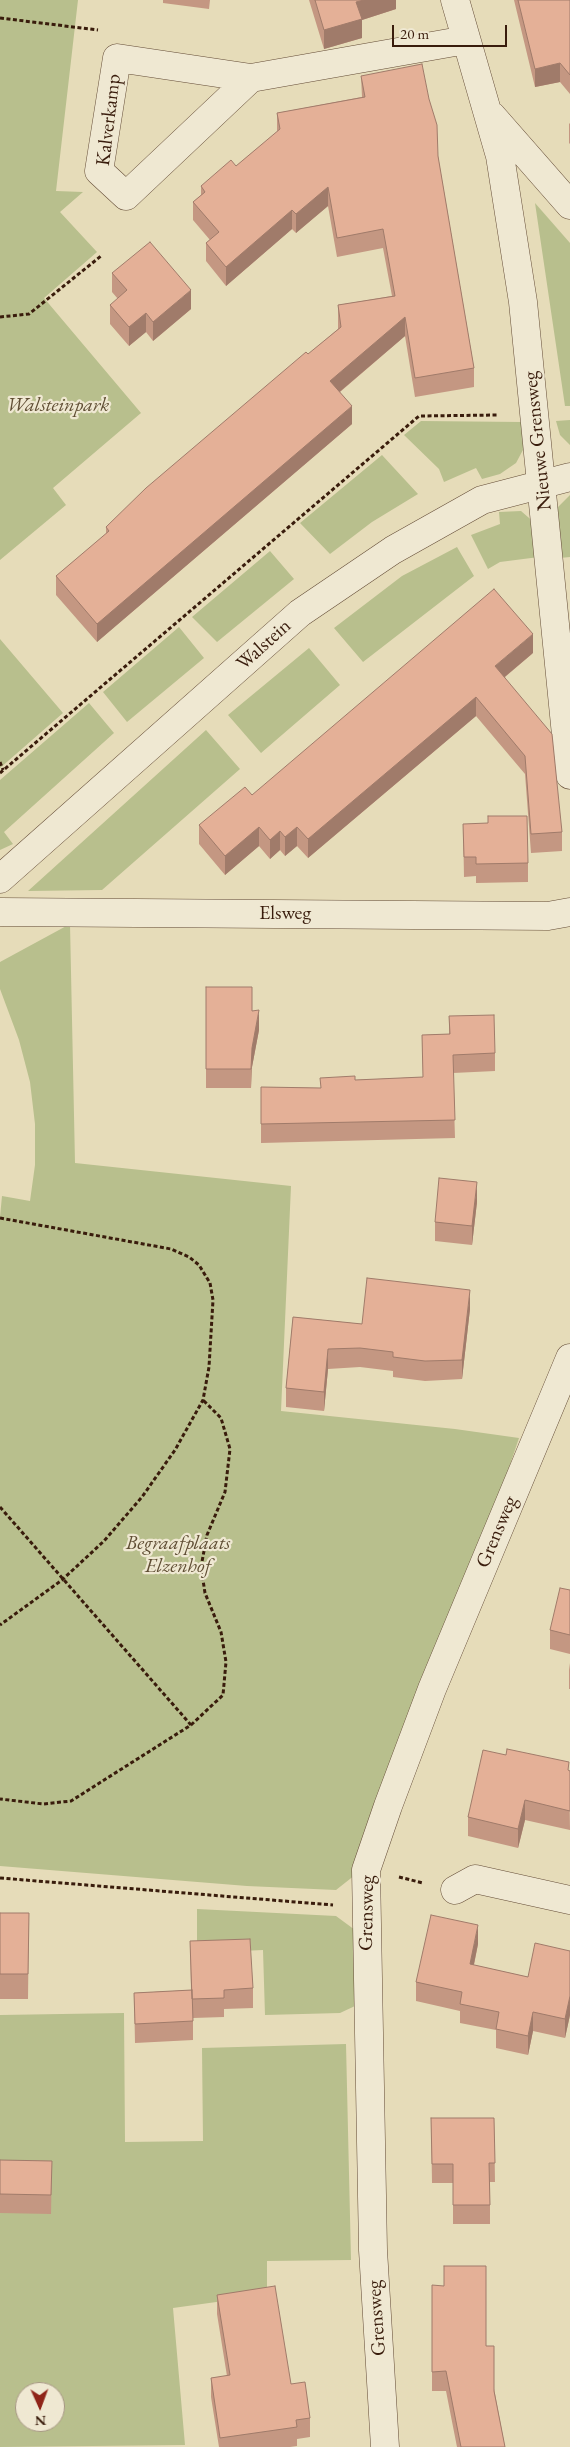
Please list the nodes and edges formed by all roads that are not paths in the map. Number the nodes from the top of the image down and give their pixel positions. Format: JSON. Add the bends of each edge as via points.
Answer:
{"nodes":[{"id":1,"x":455,"y":0,"type":"edge"},
{"id":2,"x":466,"y":40,"type":"junction"},
{"id":3,"x":252,"y":78,"type":"junction"},
{"id":4,"x":486,"y":110,"type":"junction"},
{"id":5,"x":570,"y":205,"type":"edge"},
{"id":6,"x":570,"y":477,"type":"edge"},
{"id":7,"x":542,"y":484,"type":"junction"},
{"id":8,"x":570,"y":775,"type":"edge"},
{"id":9,"x":0,"y":879,"type":"edge"},
{"id":10,"x":0,"y":912,"type":"edge"},
{"id":11,"x":559,"y":914,"type":"edge"},
{"id":12,"x":570,"y":931,"type":"edge"},
{"id":13,"x":570,"y":1358,"type":"edge"},
{"id":14,"x":455,"y":1890,"type":"road end"},
{"id":15,"x":570,"y":1900,"type":"edge"},
{"id":16,"x":385,"y":2447,"type":"edge"}],
"edges":[{"from":1,"to":2,"type":"street","name":"Nieuwe Grensweg"},
{"from":2,"to":3,"type":"street","name":"Kalverkamp"},
{"from":2,"to":4,"type":"street","name":"Nieuwe Grensweg"},
{"from":3,"to":3,"type":"street","name":"Kalverkamp","via":[[117,58],[99,171],[126,196]]},
{"from":4,"to":5,"type":"street","name":"Nieuwe Grensweg"},
{"from":4,"to":7,"type":"street","name":"Nieuwe Grensweg","via":[[500,156],[523,302]]},
{"from":6,"to":7,"type":"street","name":"Walstein"},
{"from":7,"to":8,"type":"street","name":"Nieuwe Grensweg"},
{"from":7,"to":9,"type":"street","name":"Walstein","via":[[482,500],[393,550],[300,613]]},
{"from":10,"to":11,"type":"street","name":"Elsweg"},
{"from":11,"to":12,"type":"street"},
{"from":13,"to":16,"type":"street","name":"Grensweg","via":[[432,1688],[366,1870],[373,2250]]},
{"from":14,"to":15,"type":"street","via":[[474,1879]]}]}
